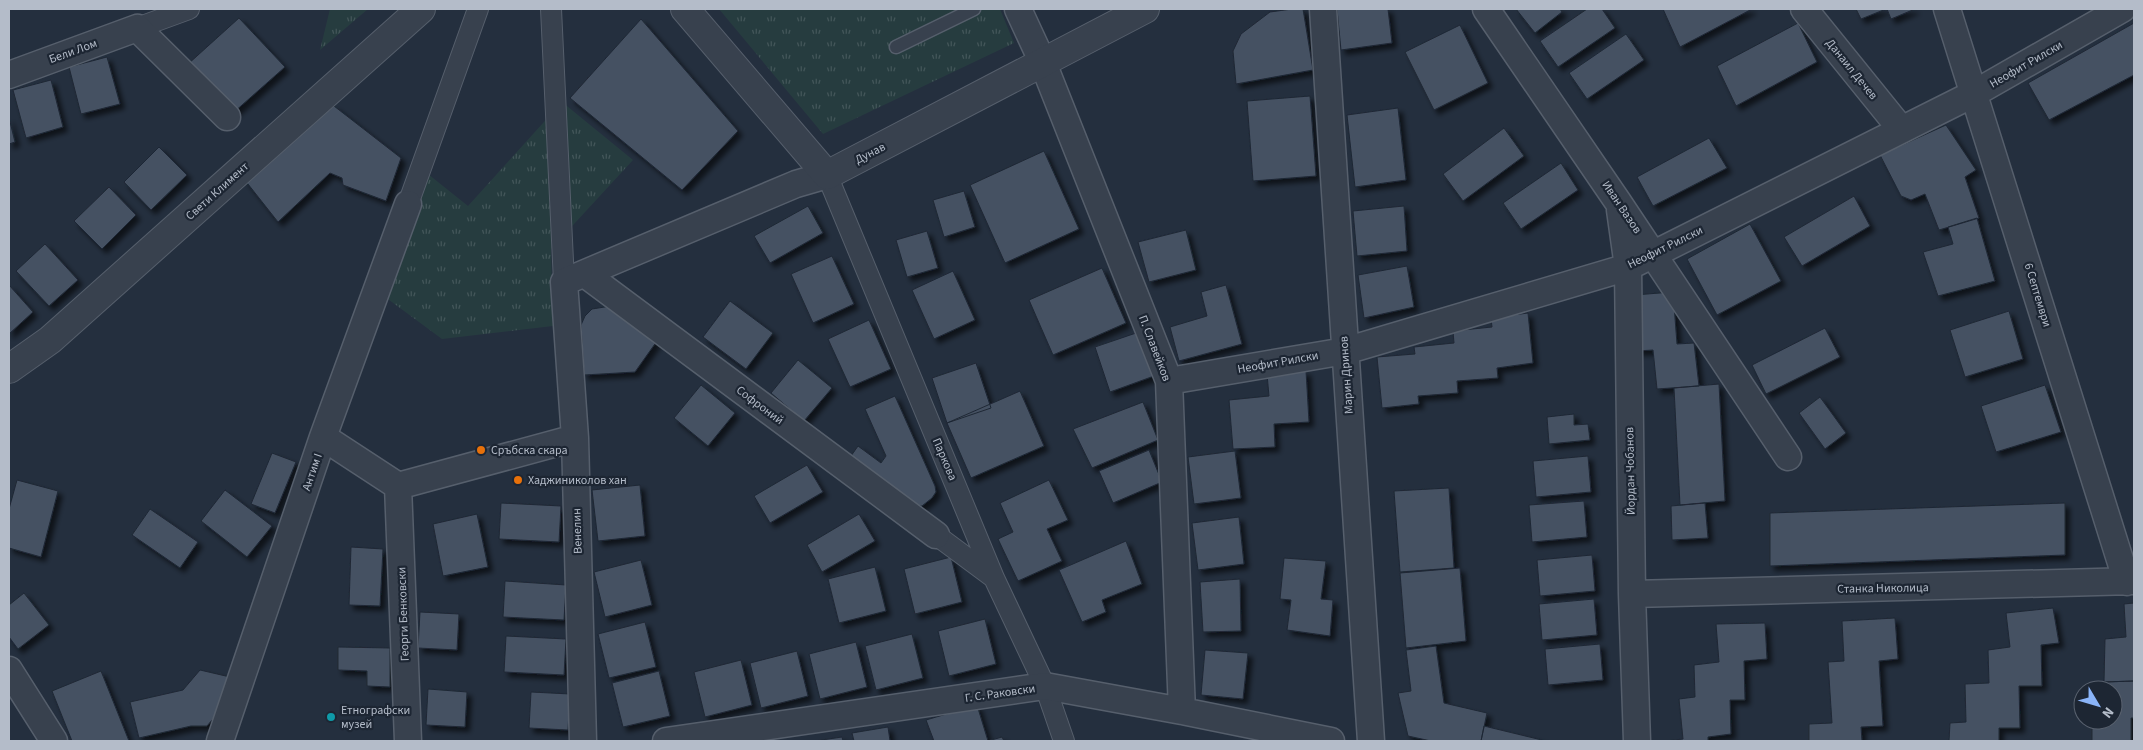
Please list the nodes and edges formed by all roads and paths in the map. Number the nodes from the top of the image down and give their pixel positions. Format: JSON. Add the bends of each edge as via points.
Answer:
{"nodes":[{"id":1,"x":189,"y":9,"type":"edge"},
{"id":2,"x":421,"y":9,"type":"edge"},
{"id":3,"x":478,"y":9,"type":"edge"},
{"id":4,"x":551,"y":9,"type":"edge"},
{"id":5,"x":685,"y":9,"type":"edge"},
{"id":6,"x":974,"y":9,"type":"edge"},
{"id":7,"x":1018,"y":9,"type":"edge"},
{"id":8,"x":1145,"y":9,"type":"edge"},
{"id":9,"x":1324,"y":9,"type":"edge"},
{"id":10,"x":1486,"y":9,"type":"edge"},
{"id":11,"x":1804,"y":9,"type":"edge"},
{"id":12,"x":1947,"y":9,"type":"edge"},
{"id":13,"x":2122,"y":9,"type":"edge"},
{"id":14,"x":2131,"y":9,"type":"edge"},
{"id":15,"x":2134,"y":14,"type":"edge"},
{"id":16,"x":137,"y":28,"type":"junction"},
{"id":17,"x":896,"y":47,"type":"dead end"},
{"id":18,"x":1043,"y":63,"type":"junction"},
{"id":19,"x":9,"y":75,"type":"edge"},
{"id":20,"x":1975,"y":93,"type":"junction"},
{"id":21,"x":227,"y":117,"type":"dead end"},
{"id":22,"x":1901,"y":129,"type":"junction"},
{"id":23,"x":827,"y":175,"type":"junction"},
{"id":24,"x":1618,"y":202,"type":"junction"},
{"id":25,"x":408,"y":204,"type":"joint"},
{"id":26,"x":1653,"y":254,"type":"junction"},
{"id":27,"x":1628,"y":266,"type":"junction"},
{"id":28,"x":575,"y":278,"type":"junction"},
{"id":29,"x":1345,"y":351,"type":"junction"},
{"id":30,"x":9,"y":369,"type":"edge"},
{"id":31,"x":1169,"y":381,"type":"junction"},
{"id":32,"x":323,"y":437,"type":"junction"},
{"id":33,"x":575,"y":438,"type":"junction"},
{"id":34,"x":1788,"y":457,"type":"dead end"},
{"id":35,"x":398,"y":486,"type":"junction"},
{"id":36,"x":936,"y":535,"type":"joint"},
{"id":37,"x":994,"y":578,"type":"junction"},
{"id":38,"x":2131,"y":581,"type":"edge"},
{"id":39,"x":1632,"y":594,"type":"junction"},
{"id":40,"x":12,"y":678,"type":"edge"},
{"id":41,"x":1045,"y":686,"type":"junction"},
{"id":42,"x":1182,"y":711,"type":"junction"},
{"id":43,"x":1290,"y":737,"type":"edge"},
{"id":44,"x":54,"y":741,"type":"edge"},
{"id":45,"x":220,"y":741,"type":"edge"},
{"id":46,"x":408,"y":741,"type":"edge"},
{"id":47,"x":583,"y":741,"type":"edge"},
{"id":48,"x":666,"y":741,"type":"edge"},
{"id":49,"x":1064,"y":741,"type":"edge"},
{"id":50,"x":1331,"y":741,"type":"edge"},
{"id":51,"x":1371,"y":741,"type":"edge"},
{"id":52,"x":1637,"y":741,"type":"edge"}],
"edges":[{"from":1,"to":16,"type":"street"},
{"from":2,"to":30,"type":"street","name":"Свети Климент","via":[[50,340]]},
{"from":3,"to":25,"type":"street"},
{"from":4,"to":28,"type":"street"},
{"from":5,"to":23,"type":"street"},
{"from":6,"to":17,"type":"lane"},
{"from":7,"to":18,"type":"street","name":"П. Славейков"},
{"from":8,"to":18,"type":"street","name":"Дунав"},
{"from":9,"to":29,"type":"street","name":"Марин Дринов"},
{"from":10,"to":24,"type":"street","name":"Иван Вазов"},
{"from":11,"to":22,"type":"street","name":"Данаил Дечев"},
{"from":12,"to":20,"type":"street","name":"6 Септември"},
{"from":13,"to":20,"type":"street","name":"Неофит Рилски"},
{"from":14,"to":15,"type":"street"},
{"from":16,"to":19,"type":"street","name":"Бели Лом"},
{"from":16,"to":21,"type":"street"},
{"from":18,"to":23,"type":"street","name":"Дунав"},
{"from":18,"to":31,"type":"street","name":"П. Славейков"},
{"from":20,"to":22,"type":"street","name":"Неофит Рилски"},
{"from":20,"to":38,"type":"street","name":"6 Септември"},
{"from":22,"to":26,"type":"street","name":"Неофит Рилски"},
{"from":23,"to":28,"type":"street","name":"Дунав","via":[[796,184]]},
{"from":23,"to":37,"type":"street","name":"Паркова"},
{"from":24,"to":26,"type":"street","name":"Иван Вазов"},
{"from":24,"to":27,"type":"street","name":"Йордан Чобанов"},
{"from":25,"to":32,"type":"street","name":"Антим I"},
{"from":26,"to":27,"type":"street","name":"Неофит Рилски"},
{"from":26,"to":34,"type":"street","name":"Иван Вазов"},
{"from":27,"to":29,"type":"street","name":"Неофит Рилски"},
{"from":27,"to":39,"type":"street","name":"Йордан Чобанов"},
{"from":28,"to":33,"type":"street","name":"Венелин"},
{"from":28,"to":36,"type":"street","name":"Софроний"},
{"from":29,"to":31,"type":"street","name":"Неофит Рилски"},
{"from":29,"to":51,"type":"street","name":"Марин Дринов"},
{"from":31,"to":42,"type":"street","name":"П. Славейков"},
{"from":32,"to":35,"type":"street"},
{"from":32,"to":45,"type":"street","name":"Антим I"},
{"from":33,"to":35,"type":"street"},
{"from":33,"to":47,"type":"street","name":"Венелин"},
{"from":35,"to":46,"type":"street","name":"Георги Бенковски"},
{"from":36,"to":37,"type":"street"},
{"from":37,"to":41,"type":"street","name":"Паркова"},
{"from":38,"to":39,"type":"street","name":"Станка Николица"},
{"from":39,"to":52,"type":"street","name":"Йордан Чобанов"},
{"from":40,"to":44,"type":"street"},
{"from":41,"to":42,"type":"street","name":"Г. С. Раковски"},
{"from":41,"to":48,"type":"street","name":"Г. С. Раковски"},
{"from":41,"to":49,"type":"street","name":"Паркова"},
{"from":42,"to":43,"type":"street","name":"Г. С. Раковски"},
{"from":43,"to":50,"type":"street","name":"Г. С. Раковски"}]}
